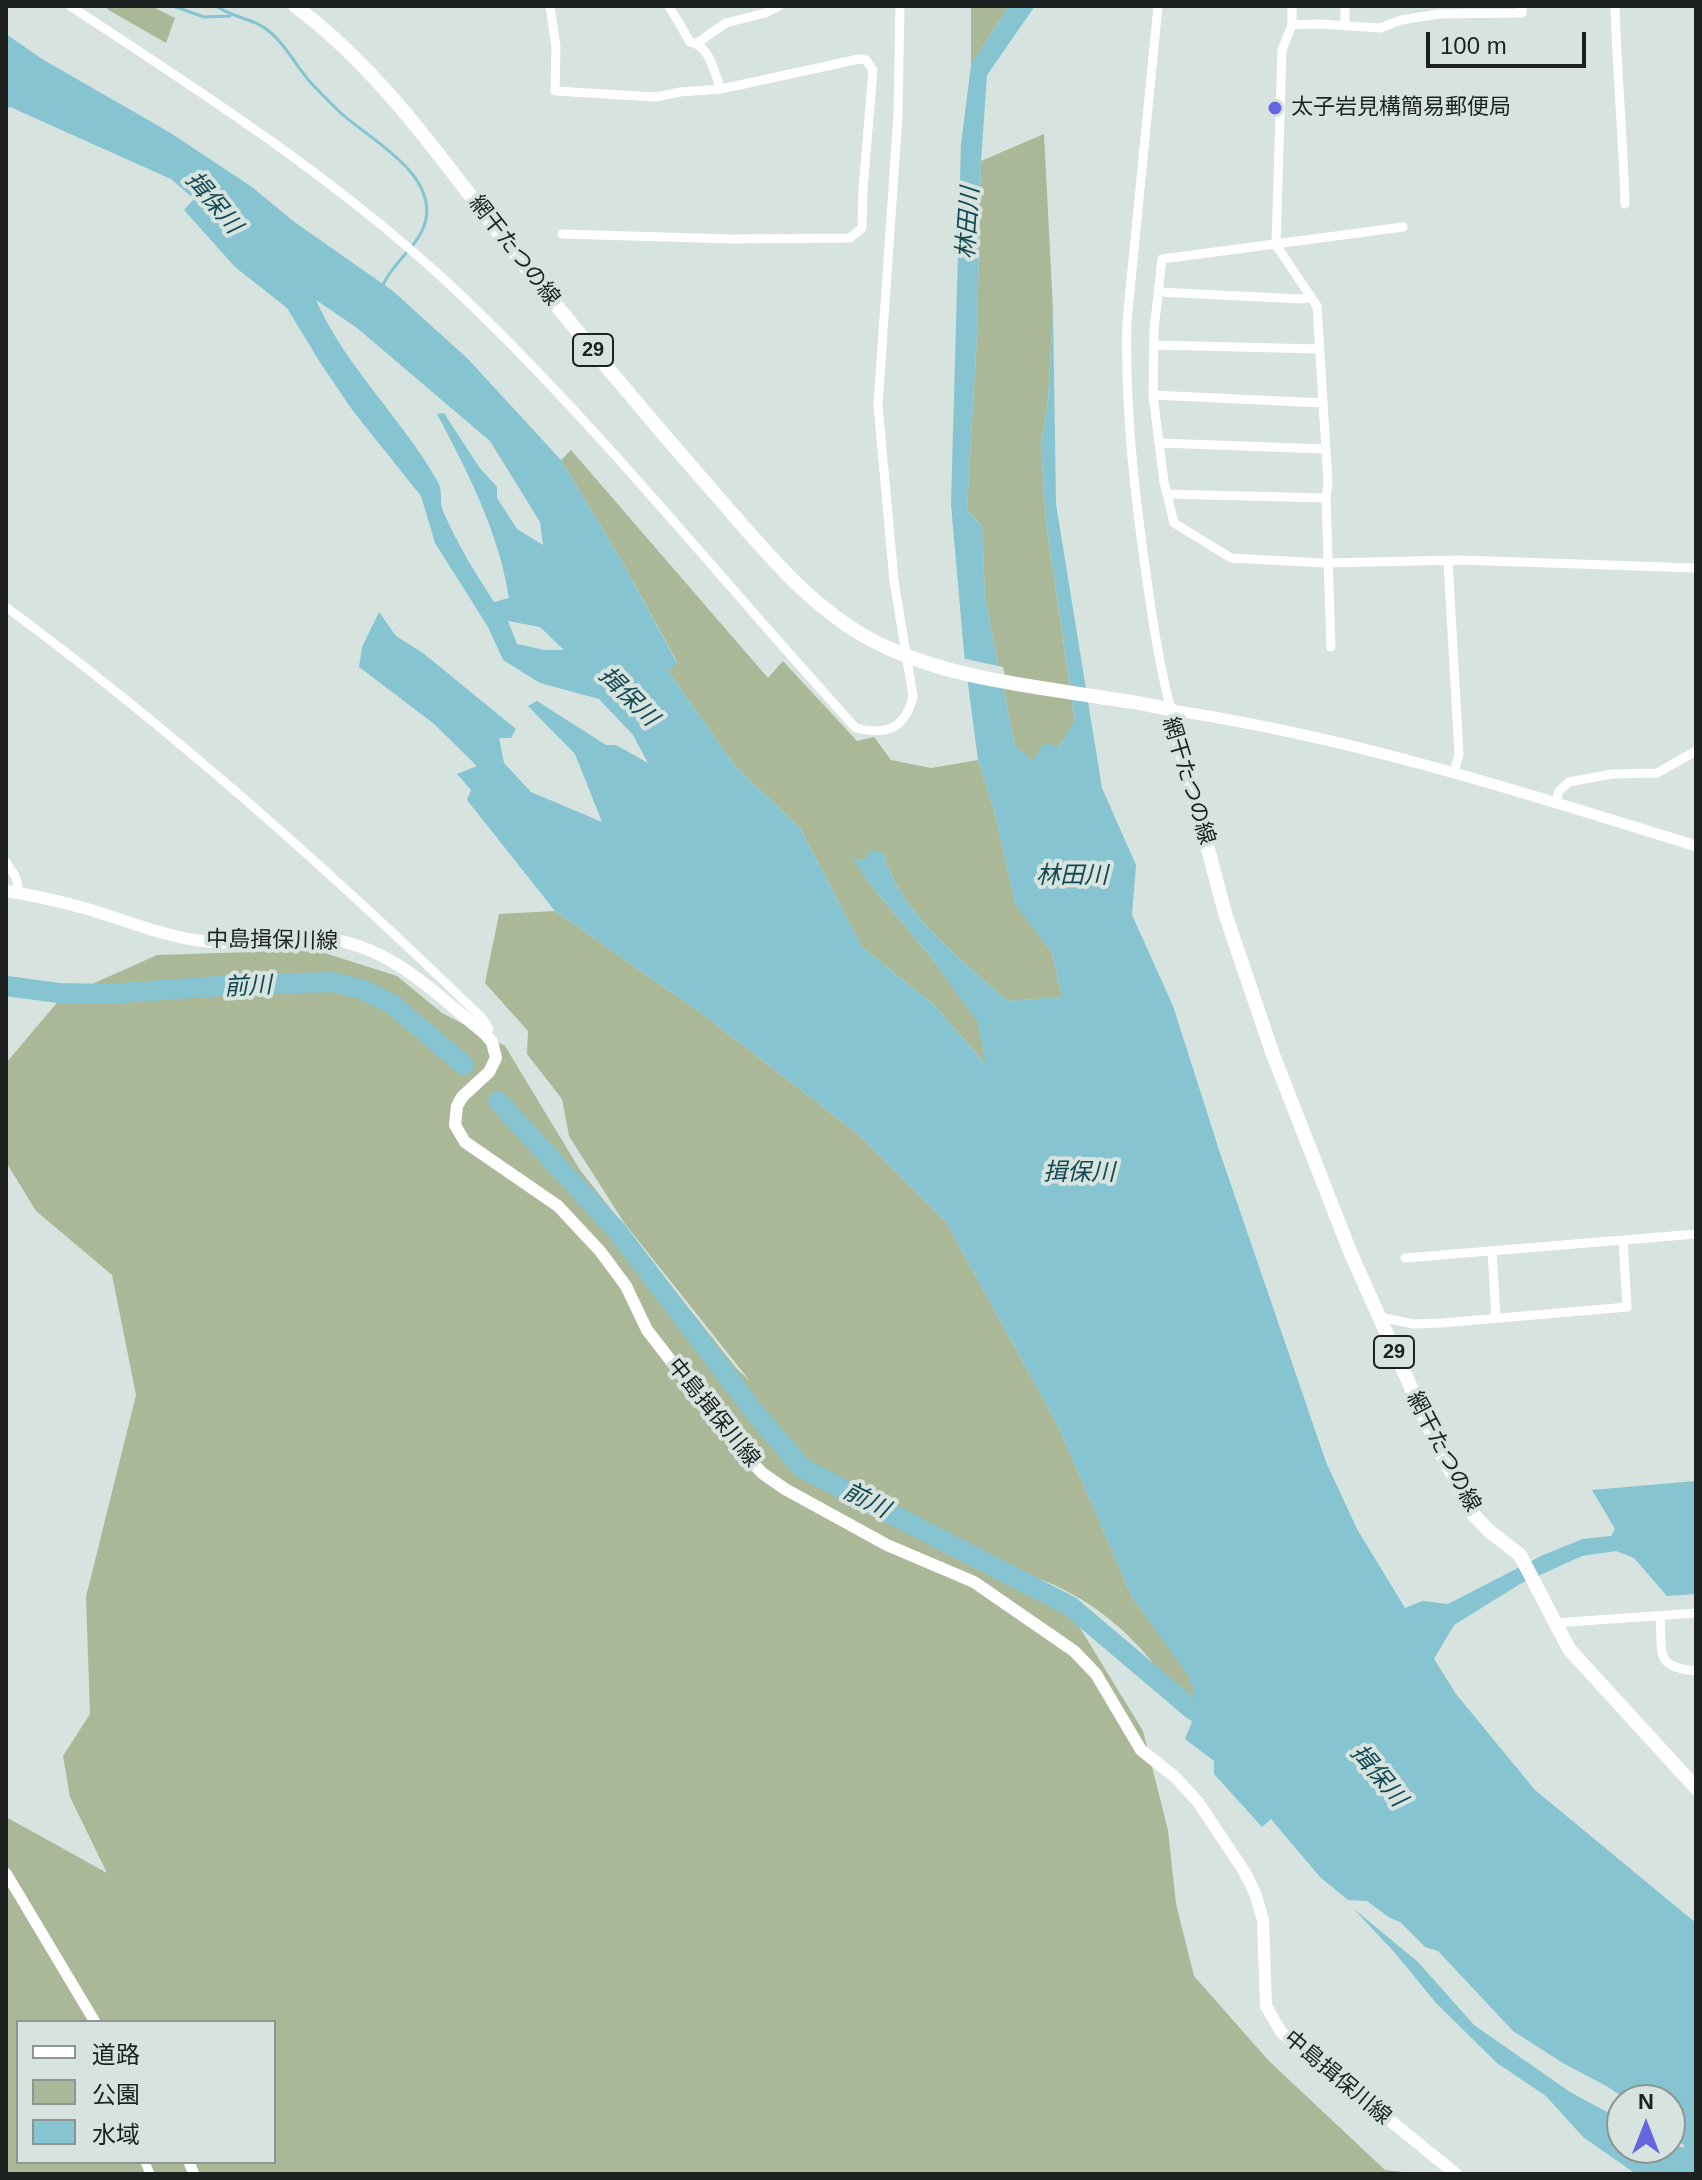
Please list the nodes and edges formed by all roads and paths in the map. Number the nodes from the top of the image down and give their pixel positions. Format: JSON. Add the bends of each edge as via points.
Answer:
{"nodes":[{"id":1,"x":70,"y":6,"type":"edge"},
{"id":2,"x":295,"y":6,"type":"edge"},
{"id":3,"x":550,"y":6,"type":"edge"},
{"id":4,"x":669,"y":6,"type":"edge"},
{"id":5,"x":779,"y":6,"type":"edge"},
{"id":6,"x":900,"y":6,"type":"edge"},
{"id":7,"x":1158,"y":6,"type":"edge"},
{"id":8,"x":1292,"y":6,"type":"edge"},
{"id":9,"x":1345,"y":6,"type":"edge"},
{"id":10,"x":1401,"y":6,"type":"edge"},
{"id":11,"x":1522,"y":6,"type":"edge"},
{"id":12,"x":1615,"y":6,"type":"edge"},
{"id":13,"x":1401,"y":20,"type":"junction"},
{"id":14,"x":1292,"y":25,"type":"junction"},
{"id":15,"x":1345,"y":25,"type":"junction"},
{"id":16,"x":697,"y":43,"type":"junction"},
{"id":17,"x":721,"y":89,"type":"junction"},
{"id":18,"x":1625,"y":204,"type":"dead end"},
{"id":19,"x":1403,"y":227,"type":"dead end"},
{"id":20,"x":562,"y":234,"type":"dead end"},
{"id":21,"x":1276,"y":245,"type":"junction"},
{"id":22,"x":1158,"y":292,"type":"junction"},
{"id":23,"x":1311,"y":297,"type":"junction"},
{"id":24,"x":1154,"y":345,"type":"junction"},
{"id":25,"x":1320,"y":349,"type":"junction"},
{"id":26,"x":1153,"y":395,"type":"junction"},
{"id":27,"x":1323,"y":403,"type":"junction"},
{"id":28,"x":1160,"y":443,"type":"junction"},
{"id":29,"x":1325,"y":449,"type":"junction"},
{"id":30,"x":1167,"y":494,"type":"junction"},
{"id":31,"x":1326,"y":498,"type":"junction"},
{"id":32,"x":1448,"y":561,"type":"junction"},
{"id":33,"x":1328,"y":562,"type":"junction"},
{"id":34,"x":1696,"y":568,"type":"edge"},
{"id":35,"x":6,"y":607,"type":"edge"},
{"id":36,"x":1331,"y":647,"type":"dead end"},
{"id":37,"x":913,"y":658,"type":"junction"},
{"id":38,"x":1166,"y":708,"type":"junction"},
{"id":39,"x":1696,"y":751,"type":"edge"},
{"id":40,"x":1454,"y":772,"type":"junction"},
{"id":41,"x":1556,"y":802,"type":"junction"},
{"id":42,"x":1696,"y":846,"type":"edge"},
{"id":43,"x":6,"y":862,"type":"edge"},
{"id":44,"x":12,"y":892,"type":"edge"},
{"id":45,"x":485,"y":1034,"type":"junction"},
{"id":46,"x":1696,"y":1234,"type":"edge"},
{"id":47,"x":1623,"y":1240,"type":"junction"},
{"id":48,"x":1492,"y":1251,"type":"junction"},
{"id":49,"x":1405,"y":1258,"type":"dead end"},
{"id":50,"x":1379,"y":1317,"type":"junction"},
{"id":51,"x":1496,"y":1318,"type":"junction"},
{"id":52,"x":1696,"y":1613,"type":"edge"},
{"id":53,"x":1660,"y":1618,"type":"junction"},
{"id":54,"x":1554,"y":1623,"type":"junction"},
{"id":55,"x":1696,"y":1671,"type":"edge"},
{"id":56,"x":1696,"y":1788,"type":"edge"},
{"id":57,"x":6,"y":1873,"type":"edge"},
{"id":58,"x":94,"y":2020,"type":"edge"},
{"id":59,"x":1456,"y":2174,"type":"edge"}],
"edges":[{"from":1,"to":37,"type":"street","via":[[305,168],[462,296],[587,423],[856,728],[874,733],[891,729],[909,711]]},
{"from":2,"to":37,"type":"main road","name":"網干たつの線","number":"29","via":[[324,27],[394,99],[623,387],[782,570],[841,623]]},
{"from":3,"to":17,"type":"street","via":[[555,91],[656,97]]},
{"from":4,"to":16,"type":"street","via":[[690,42]]},
{"from":5,"to":16,"type":"street","via":[[726,23]]},
{"from":6,"to":37,"type":"street","via":[[898,115],[878,405],[894,581]]},
{"from":7,"to":38,"type":"street","via":[[1126,368],[1130,455]]},
{"from":8,"to":14,"type":"street"},
{"from":9,"to":15,"type":"street"},
{"from":10,"to":13,"type":"street"},
{"from":11,"to":13,"type":"street","via":[[1522,13]]},
{"from":12,"to":18,"type":"street"},
{"from":13,"to":15,"type":"street","via":[[1380,28]]},
{"from":14,"to":15,"type":"street"},
{"from":14,"to":21,"type":"street","via":[[1282,50]]},
{"from":16,"to":17,"type":"street"},
{"from":17,"to":20,"type":"street","via":[[859,59],[871,65],[862,228],[855,236]]},
{"from":19,"to":21,"type":"street"},
{"from":21,"to":22,"type":"street","via":[[1162,259]]},
{"from":21,"to":23,"type":"street"},
{"from":22,"to":23,"type":"street"},
{"from":22,"to":24,"type":"street"},
{"from":23,"to":25,"type":"street","via":[[1317,306]]},
{"from":24,"to":25,"type":"street"},
{"from":24,"to":26,"type":"street"},
{"from":25,"to":27,"type":"street"},
{"from":26,"to":27,"type":"street"},
{"from":26,"to":28,"type":"street"},
{"from":27,"to":29,"type":"street"},
{"from":28,"to":29,"type":"street"},
{"from":28,"to":30,"type":"street"},
{"from":29,"to":31,"type":"street"},
{"from":30,"to":31,"type":"street"},
{"from":30,"to":33,"type":"street","via":[[1174,523],[1231,558]]},
{"from":31,"to":33,"type":"street"},
{"from":32,"to":33,"type":"street"},
{"from":32,"to":34,"type":"street"},
{"from":32,"to":40,"type":"street","via":[[1459,754]]},
{"from":33,"to":36,"type":"street"},
{"from":35,"to":45,"type":"street","via":[[262,813],[483,1019],[489,1029]]},
{"from":37,"to":38,"type":"main road","name":"網干たつの線","number":"29","via":[[997,680]]},
{"from":38,"to":40,"type":"street","via":[[1320,737]]},
{"from":38,"to":50,"type":"main road","name":"網干たつの線","number":"29","via":[[1272,1052]]},
{"from":39,"to":41,"type":"street","via":[[1657,773],[1569,782]]},
{"from":40,"to":41,"type":"street"},
{"from":41,"to":42,"type":"street"},
{"from":43,"to":44,"type":"street","via":[[19,887]]},
{"from":44,"to":45,"type":"main road","name":"中島揖保川線","via":[[203,941],[308,938],[355,945],[403,967]]},
{"from":45,"to":59,"type":"main road","name":"中島揖保川線","via":[[496,1058],[457,1106],[455,1125],[465,1142],[558,1206],[590,1239],[626,1286],[647,1330],[762,1473],[887,1545],[974,1582],[1074,1651],[1096,1674],[1141,1750],[1198,1802],[1244,1871],[1263,1920],[1266,2006],[1281,2032]]},
{"from":46,"to":47,"type":"street"},
{"from":47,"to":48,"type":"street"},
{"from":47,"to":51,"type":"street","via":[[1627,1307]]},
{"from":48,"to":49,"type":"street"},
{"from":48,"to":51,"type":"street"},
{"from":50,"to":51,"type":"street","via":[[1414,1324]]},
{"from":50,"to":54,"type":"main road","name":"網干たつの線","number":"29","via":[[1463,1496],[1488,1530],[1520,1555]]},
{"from":52,"to":53,"type":"street"},
{"from":53,"to":54,"type":"street"},
{"from":53,"to":55,"type":"street","via":[[1667,1665]]},
{"from":54,"to":56,"type":"main road","name":"網干たつの線","number":"29","via":[[1578,1659]]},
{"from":57,"to":58,"type":"street"}]}
